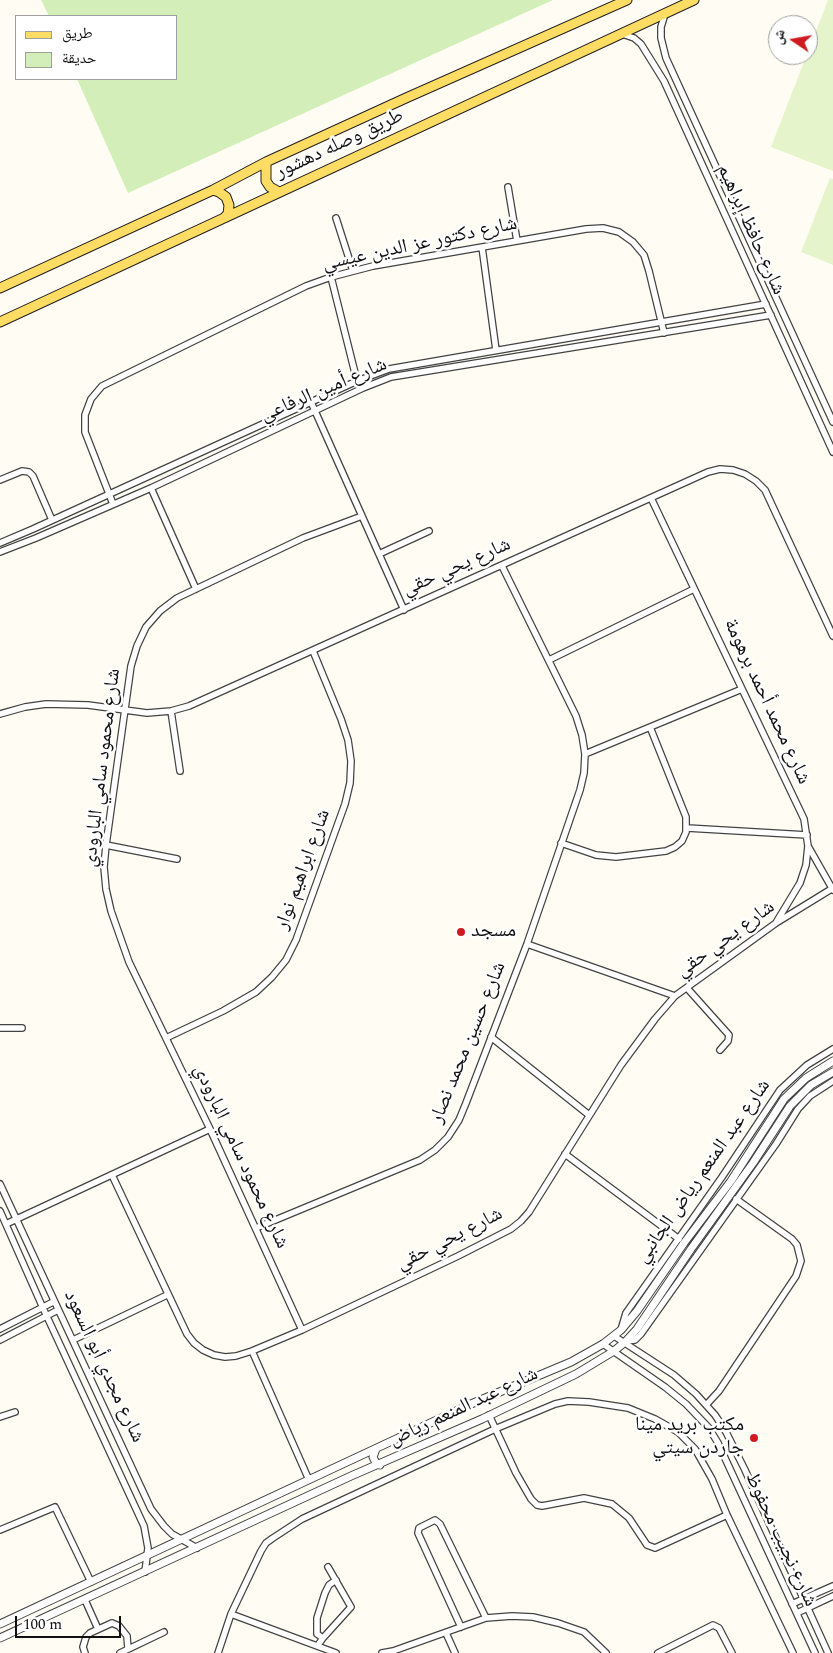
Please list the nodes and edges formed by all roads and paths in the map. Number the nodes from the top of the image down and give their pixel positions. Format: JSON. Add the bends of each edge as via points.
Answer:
{"nodes":[{"id":1,"x":628,"y":0,"type":"edge"},
{"id":2,"x":694,"y":0,"type":"edge"},
{"id":3,"x":665,"y":14,"type":"junction"},
{"id":4,"x":622,"y":34,"type":"junction"},
{"id":5,"x":674,"y":77,"type":"junction"},
{"id":6,"x":664,"y":82,"type":"junction"},
{"id":7,"x":266,"y":162,"type":"junction"},
{"id":8,"x":508,"y":187,"type":"dead end"},
{"id":9,"x":213,"y":190,"type":"junction"},
{"id":10,"x":279,"y":192,"type":"junction"},
{"id":11,"x":224,"y":218,"type":"junction"},
{"id":12,"x":336,"y":218,"type":"dead end"},
{"id":13,"x":744,"y":228,"type":"junction"},
{"id":14,"x":734,"y":233,"type":"junction"},
{"id":15,"x":516,"y":241,"type":"junction"},
{"id":16,"x":482,"y":247,"type":"junction"},
{"id":17,"x":353,"y":271,"type":"junction"},
{"id":18,"x":331,"y":277,"type":"junction"},
{"id":19,"x":0,"y":288,"type":"edge"},
{"id":20,"x":766,"y":304,"type":"junction"},
{"id":21,"x":771,"y":315,"type":"junction"},
{"id":22,"x":0,"y":322,"type":"edge"},
{"id":23,"x":662,"y":322,"type":"junction"},
{"id":24,"x":664,"y":332,"type":"junction"},
{"id":25,"x":567,"y":339,"type":"junction"},
{"id":26,"x":568,"y":348,"type":"junction"},
{"id":27,"x":496,"y":350,"type":"junction"},
{"id":28,"x":389,"y":370,"type":"junction"},
{"id":29,"x":391,"y":377,"type":"junction"},
{"id":30,"x":357,"y":381,"type":"junction"},
{"id":31,"x":311,"y":402,"type":"junction"},
{"id":32,"x":315,"y":411,"type":"junction"},
{"id":33,"x":833,"y":422,"type":"edge"},
{"id":34,"x":830,"y":440,"type":"edge"},
{"id":35,"x":833,"y":452,"type":"edge"},
{"id":36,"x":0,"y":480,"type":"edge"},
{"id":37,"x":151,"y":488,"type":"junction"},
{"id":38,"x":109,"y":493,"type":"junction"},
{"id":39,"x":651,"y":498,"type":"junction"},
{"id":40,"x":113,"y":504,"type":"junction"},
{"id":41,"x":362,"y":516,"type":"junction"},
{"id":42,"x":52,"y":520,"type":"junction"},
{"id":43,"x":429,"y":531,"type":"dead end"},
{"id":44,"x":0,"y":542,"type":"edge"},
{"id":45,"x":0,"y":552,"type":"edge"},
{"id":46,"x":379,"y":554,"type":"junction"},
{"id":47,"x":502,"y":566,"type":"junction"},
{"id":48,"x":694,"y":588,"type":"junction"},
{"id":49,"x":196,"y":589,"type":"junction"},
{"id":50,"x":404,"y":610,"type":"junction"},
{"id":51,"x":833,"y":636,"type":"edge"},
{"id":52,"x":313,"y":651,"type":"junction"},
{"id":53,"x":549,"y":660,"type":"junction"},
{"id":54,"x":742,"y":689,"type":"junction"},
{"id":55,"x":125,"y":709,"type":"junction"},
{"id":56,"x":171,"y":711,"type":"junction"},
{"id":57,"x":0,"y":714,"type":"edge"},
{"id":58,"x":650,"y":728,"type":"junction"},
{"id":59,"x":585,"y":754,"type":"junction"},
{"id":60,"x":180,"y":771,"type":"dead end"},
{"id":61,"x":687,"y":828,"type":"junction"},
{"id":62,"x":807,"y":835,"type":"junction"},
{"id":63,"x":562,"y":842,"type":"junction"},
{"id":64,"x":106,"y":845,"type":"junction"},
{"id":65,"x":808,"y":846,"type":"junction"},
{"id":66,"x":177,"y":859,"type":"dead end"},
{"id":67,"x":833,"y":889,"type":"edge"},
{"id":68,"x":776,"y":923,"type":"junction"},
{"id":69,"x":526,"y":944,"type":"junction"},
{"id":70,"x":687,"y":988,"type":"junction"},
{"id":71,"x":676,"y":996,"type":"junction"},
{"id":72,"x":0,"y":1028,"type":"edge"},
{"id":73,"x":22,"y":1028,"type":"dead end"},
{"id":74,"x":492,"y":1037,"type":"junction"},
{"id":75,"x":166,"y":1038,"type":"junction"},
{"id":76,"x":833,"y":1049,"type":"edge"},
{"id":77,"x":720,"y":1050,"type":"dead end"},
{"id":78,"x":833,"y":1061,"type":"edge"},
{"id":79,"x":807,"y":1065,"type":"junction"},
{"id":80,"x":833,"y":1072,"type":"edge"},
{"id":81,"x":813,"y":1073,"type":"junction"},
{"id":82,"x":833,"y":1081,"type":"edge"},
{"id":83,"x":589,"y":1115,"type":"junction"},
{"id":84,"x":210,"y":1129,"type":"junction"},
{"id":85,"x":565,"y":1154,"type":"junction"},
{"id":86,"x":112,"y":1174,"type":"junction"},
{"id":87,"x":0,"y":1184,"type":"edge"},
{"id":88,"x":736,"y":1199,"type":"junction"},
{"id":89,"x":0,"y":1211,"type":"edge"},
{"id":90,"x":17,"y":1219,"type":"junction"},
{"id":91,"x":6,"y":1224,"type":"junction"},
{"id":92,"x":256,"y":1228,"type":"junction"},
{"id":93,"x":681,"y":1241,"type":"junction"},
{"id":94,"x":167,"y":1295,"type":"junction"},
{"id":95,"x":54,"y":1302,"type":"junction"},
{"id":96,"x":43,"y":1308,"type":"junction"},
{"id":97,"x":58,"y":1310,"type":"junction"},
{"id":98,"x":47,"y":1317,"type":"junction"},
{"id":99,"x":0,"y":1329,"type":"edge"},
{"id":100,"x":302,"y":1330,"type":"junction"},
{"id":101,"x":614,"y":1336,"type":"junction"},
{"id":102,"x":0,"y":1340,"type":"edge"},
{"id":103,"x":72,"y":1340,"type":"junction"},
{"id":104,"x":625,"y":1342,"type":"junction"},
{"id":105,"x":603,"y":1344,"type":"junction"},
{"id":106,"x":252,"y":1351,"type":"junction"},
{"id":107,"x":614,"y":1351,"type":"junction"},
{"id":108,"x":707,"y":1404,"type":"junction"},
{"id":109,"x":15,"y":1412,"type":"dead end"},
{"id":110,"x":489,"y":1415,"type":"junction"},
{"id":111,"x":0,"y":1417,"type":"edge"},
{"id":112,"x":495,"y":1429,"type":"junction"},
{"id":113,"x":376,"y":1449,"type":"junction"},
{"id":114,"x":346,"y":1462,"type":"junction"},
{"id":115,"x":380,"y":1465,"type":"junction"},
{"id":116,"x":351,"y":1476,"type":"junction"},
{"id":117,"x":310,"y":1480,"type":"junction"},
{"id":118,"x":146,"y":1498,"type":"junction"},
{"id":119,"x":134,"y":1504,"type":"junction"},
{"id":120,"x":727,"y":1515,"type":"junction"},
{"id":121,"x":0,"y":1530,"type":"edge"},
{"id":122,"x":182,"y":1539,"type":"junction"},
{"id":123,"x":197,"y":1548,"type":"junction"},
{"id":124,"x":147,"y":1555,"type":"junction"},
{"id":125,"x":328,"y":1567,"type":"dead end"},
{"id":126,"x":145,"y":1572,"type":"junction"},
{"id":127,"x":336,"y":1580,"type":"junction"},
{"id":128,"x":91,"y":1582,"type":"junction"},
{"id":129,"x":833,"y":1586,"type":"edge"},
{"id":130,"x":833,"y":1596,"type":"edge"},
{"id":131,"x":804,"y":1599,"type":"junction"},
{"id":132,"x":85,"y":1600,"type":"junction"},
{"id":133,"x":792,"y":1604,"type":"junction"},
{"id":134,"x":808,"y":1608,"type":"junction"},
{"id":135,"x":797,"y":1613,"type":"junction"},
{"id":136,"x":231,"y":1614,"type":"junction"},
{"id":137,"x":486,"y":1618,"type":"junction"},
{"id":138,"x":0,"y":1624,"type":"edge"},
{"id":139,"x":461,"y":1627,"type":"junction"},
{"id":140,"x":98,"y":1629,"type":"junction"},
{"id":141,"x":164,"y":1632,"type":"dead end"},
{"id":142,"x":446,"y":1633,"type":"junction"},
{"id":143,"x":0,"y":1638,"type":"edge"},
{"id":144,"x":322,"y":1638,"type":"junction"},
{"id":145,"x":318,"y":1645,"type":"junction"},
{"id":146,"x":128,"y":1649,"type":"junction"},
{"id":147,"x":85,"y":1653,"type":"edge"},
{"id":148,"x":120,"y":1653,"type":"edge"},
{"id":149,"x":218,"y":1653,"type":"edge"},
{"id":150,"x":336,"y":1653,"type":"edge"},
{"id":151,"x":382,"y":1653,"type":"edge"},
{"id":152,"x":455,"y":1653,"type":"edge"},
{"id":153,"x":606,"y":1653,"type":"edge"},
{"id":154,"x":658,"y":1653,"type":"edge"},
{"id":155,"x":732,"y":1653,"type":"edge"},
{"id":156,"x":793,"y":1653,"type":"edge"},
{"id":157,"x":815,"y":1653,"type":"edge"},
{"id":158,"x":828,"y":1653,"type":"edge"}],
"edges":[{"from":1,"to":7,"type":"main road","name":"طريق وصله دهشور"},
{"from":2,"to":3,"type":"main road","name":"طريق وصله دهشور"},
{"from":3,"to":4,"type":"main road","name":"طريق وصله دهشور"},
{"from":3,"to":5,"type":"street","name":"شارع حافظ إبراهيم","via":[[661,27],[663,48]]},
{"from":4,"to":6,"type":"street","name":"شارع حافظ إبراهيم","via":[[641,44]]},
{"from":4,"to":10,"type":"main road","name":"طريق وصله دهشور"},
{"from":5,"to":6,"type":"street","via":[[669,75]]},
{"from":5,"to":13,"type":"street","name":"شارع حافظ إبراهيم"},
{"from":6,"to":14,"type":"street","name":"شارع حافظ إبراهيم"},
{"from":7,"to":9,"type":"main road","name":"طريق وصله دهشور"},
{"from":7,"to":10,"type":"main road","via":[[266,181]]},
{"from":8,"to":15,"type":"street"},
{"from":9,"to":11,"type":"main road","via":[[226,197],[229,205]]},
{"from":9,"to":19,"type":"main road","name":"طريق وصله دهشور"},
{"from":10,"to":11,"type":"main road","name":"طريق وصله دهشور"},
{"from":11,"to":22,"type":"main road","name":"طريق وصله دهشور"},
{"from":12,"to":17,"type":"street"},
{"from":13,"to":14,"type":"street"},
{"from":13,"to":33,"type":"street","name":"شارع حافظ إبراهيم"},
{"from":14,"to":20,"type":"street","name":"شارع حافظ إبراهيم"},
{"from":15,"to":16,"type":"street","name":"شارع دكتور عز الدين عيسي"},
{"from":15,"to":23,"type":"street","name":"شارع دكتور عز الدين عيسي","via":[[586,229],[603,228],[619,232],[644,255]]},
{"from":16,"to":17,"type":"street","name":"شارع دكتور عز الدين عيسي"},
{"from":16,"to":27,"type":"street"},
{"from":17,"to":18,"type":"street","name":"شارع دكتور عز الدين عيسي"},
{"from":18,"to":30,"type":"street"},
{"from":18,"to":38,"type":"street","name":"شارع دكتور عز الدين عيسي","via":[[306,286],[102,386],[91,399],[85,415],[85,432]]},
{"from":20,"to":21,"type":"street","name":"شارع حافظ إبراهيم"},
{"from":20,"to":23,"type":"street","name":"شارع أمين الرفاعي"},
{"from":21,"to":24,"type":"street","name":"شارع أمين الرفاعي"},
{"from":21,"to":34,"type":"street","name":"شارع حافظ إبراهيم"},
{"from":23,"to":24,"type":"street","name":"شارع دكتور عز الدين عيسي"},
{"from":23,"to":25,"type":"street","name":"شارع أمين الرفاعي"},
{"from":24,"to":26,"type":"street","name":"شارع أمين الرفاعي"},
{"from":25,"to":26,"type":"street"},
{"from":25,"to":27,"type":"street","name":"شارع أمين الرفاعي"},
{"from":26,"to":29,"type":"street","name":"شارع أمين الرفاعي"},
{"from":27,"to":28,"type":"street","name":"شارع أمين الرفاعي"},
{"from":28,"to":29,"type":"street"},
{"from":28,"to":30,"type":"street","name":"شارع أمين الرفاعي"},
{"from":29,"to":32,"type":"street","name":"شارع أمين الرفاعي"},
{"from":30,"to":31,"type":"street","name":"شارع أمين الرفاعي"},
{"from":31,"to":32,"type":"street"},
{"from":31,"to":38,"type":"street","name":"شارع أمين الرفاعي"},
{"from":32,"to":37,"type":"street","name":"شارع أمين الرفاعي"},
{"from":32,"to":41,"type":"street"},
{"from":34,"to":35,"type":"street","name":"شارع حافظ إبراهيم"},
{"from":36,"to":42,"type":"street","via":[[22,471],[29,472]]},
{"from":37,"to":40,"type":"street","name":"شارع أمين الرفاعي"},
{"from":37,"to":49,"type":"street"},
{"from":38,"to":40,"type":"street","name":"شارع دكتور عز الدين عيسي"},
{"from":38,"to":42,"type":"street","name":"شارع أمين الرفاعي"},
{"from":39,"to":47,"type":"street","name":"شارع يحي حقي"},
{"from":39,"to":48,"type":"street","name":"شارع محمد أحمد برهومة"},
{"from":39,"to":51,"type":"street","name":"شارع يحي حقي","via":[[708,472],[733,470],[756,480],[765,490]]},
{"from":40,"to":45,"type":"street","name":"شارع أمين الرفاعي"},
{"from":41,"to":46,"type":"street"},
{"from":41,"to":49,"type":"street","name":"شارع محمود سامي البارودي","via":[[303,538]]},
{"from":42,"to":44,"type":"street","name":"شارع أمين الرفاعي"},
{"from":43,"to":46,"type":"street"},
{"from":46,"to":50,"type":"street"},
{"from":47,"to":50,"type":"street","name":"شارع يحي حقي"},
{"from":47,"to":53,"type":"street","name":"شارع حسين محمد نصار"},
{"from":48,"to":53,"type":"street"},
{"from":48,"to":54,"type":"street","name":"شارع محمد أحمد برهومة"},
{"from":49,"to":55,"type":"street","name":"شارع محمود سامي البارودي","via":[[177,598],[146,627],[131,666]]},
{"from":50,"to":52,"type":"street","name":"شارع يحي حقي"},
{"from":52,"to":56,"type":"street","name":"شارع يحي حقي","via":[[190,706]]},
{"from":52,"to":75,"type":"street","name":"شارع ابراهيم نوار","via":[[348,740],[350,783],[296,940],[272,977],[256,992]]},
{"from":53,"to":59,"type":"street","name":"شارع حسين محمد نصار","via":[[576,716]]},
{"from":54,"to":58,"type":"street"},
{"from":54,"to":62,"type":"street","name":"شارع محمد أحمد برهومة","via":[[804,819]]},
{"from":55,"to":56,"type":"street","name":"شارع يحي حقي"},
{"from":55,"to":57,"type":"street","name":"شارع يحي حقي","via":[[67,703],[25,707]]},
{"from":55,"to":64,"type":"street","name":"شارع محمود سامي البارودي"},
{"from":56,"to":60,"type":"street"},
{"from":58,"to":59,"type":"street"},
{"from":58,"to":61,"type":"street","via":[[685,812]]},
{"from":59,"to":63,"type":"street","name":"شارع حسين محمد نصار","via":[[580,790]]},
{"from":61,"to":62,"type":"street"},
{"from":61,"to":63,"type":"street","via":[[682,840],[670,850],[623,857],[596,855]]},
{"from":62,"to":65,"type":"street","name":"شارع محمد أحمد برهومة"},
{"from":63,"to":69,"type":"street","name":"شارع حسين محمد نصار"},
{"from":64,"to":66,"type":"street"},
{"from":64,"to":75,"type":"street","name":"شارع محمود سامي البارودي","via":[[104,867],[110,910],[130,962]]},
{"from":65,"to":67,"type":"street"},
{"from":65,"to":68,"type":"street","name":"شارع محمد أحمد برهومة","via":[[800,883]]},
{"from":67,"to":68,"type":"street","name":"شارع يحي حقي"},
{"from":68,"to":70,"type":"street","name":"شارع يحي حقي"},
{"from":69,"to":71,"type":"street"},
{"from":69,"to":74,"type":"street","name":"شارع حسين محمد نصار"},
{"from":70,"to":71,"type":"street","name":"شارع يحي حقي"},
{"from":70,"to":77,"type":"street","via":[[728,1033],[729,1039]]},
{"from":71,"to":83,"type":"street","name":"شارع يحي حقي","via":[[638,1042]]},
{"from":72,"to":73,"type":"street"},
{"from":74,"to":83,"type":"street"},
{"from":74,"to":92,"type":"street","name":"شارع حسين محمد نصار","via":[[459,1120],[435,1150],[420,1160]]},
{"from":75,"to":84,"type":"street","name":"شارع محمود سامي البارودي"},
{"from":76,"to":79,"type":"street","name":"شارع عبد المنعم رياض الجانبي"},
{"from":78,"to":81,"type":"street","name":"شارع عبد المنعم رياض"},
{"from":79,"to":81,"type":"street"},
{"from":79,"to":93,"type":"street","name":"شارع عبد المنعم رياض الجانبي","via":[[780,1090]]},
{"from":80,"to":104,"type":"street","name":"شارع عبد المنعم رياض","via":[[811,1085],[790,1106],[754,1163]]},
{"from":81,"to":93,"type":"street","name":"شارع عبد المنعم رياض","via":[[784,1099],[731,1182]]},
{"from":82,"to":88,"type":"street","name":"شارع عبد المنعم رياض الجانبي","via":[[810,1096],[798,1109]]},
{"from":83,"to":85,"type":"street","name":"شارع يحي حقي"},
{"from":84,"to":86,"type":"street"},
{"from":84,"to":92,"type":"street","name":"شارع محمود سامي البارودي"},
{"from":85,"to":93,"type":"street"},
{"from":85,"to":100,"type":"street","name":"شارع يحي حقي","via":[[529,1212],[510,1229]]},
{"from":86,"to":90,"type":"street"},
{"from":86,"to":94,"type":"street","name":"شارع يحي حقي"},
{"from":87,"to":90,"type":"street","name":"شارع مجدي أبو السعود"},
{"from":88,"to":104,"type":"street","name":"شارع عبد المنعم رياض الجانبي","via":[[638,1338]]},
{"from":88,"to":108,"type":"street","via":[[792,1239],[801,1261],[796,1276]]},
{"from":89,"to":91,"type":"street","name":"شارع مجدي أبو السعود"},
{"from":90,"to":91,"type":"street"},
{"from":90,"to":95,"type":"street","name":"شارع مجدي أبو السعود"},
{"from":91,"to":96,"type":"street","name":"شارع مجدي أبو السعود"},
{"from":92,"to":100,"type":"street","name":"شارع محمود سامي البارودي"},
{"from":93,"to":101,"type":"street","name":"شارع عبد المنعم رياض","via":[[637,1311]]},
{"from":94,"to":103,"type":"street"},
{"from":94,"to":106,"type":"street","name":"شارع يحي حقي","via":[[187,1334],[203,1350],[225,1357]]},
{"from":95,"to":96,"type":"street"},
{"from":95,"to":97,"type":"street","name":"شارع مجدي أبو السعود"},
{"from":96,"to":98,"type":"street","name":"شارع مجدي أبو السعود"},
{"from":96,"to":99,"type":"street"},
{"from":97,"to":98,"type":"street"},
{"from":97,"to":103,"type":"street","name":"شارع مجدي أبو السعود"},
{"from":98,"to":102,"type":"street"},
{"from":98,"to":119,"type":"street","name":"شارع مجدي أبو السعود"},
{"from":100,"to":106,"type":"street","name":"شارع يحي حقي"},
{"from":101,"to":104,"type":"street","name":"شارع نجيب محفوظ"},
{"from":101,"to":105,"type":"street","name":"شارع عبد المنعم رياض"},
{"from":103,"to":118,"type":"street","name":"شارع مجدي أبو السعود"},
{"from":104,"to":107,"type":"street","name":"شارع عبد المنعم رياض"},
{"from":104,"to":108,"type":"street","name":"شارع نجيب محفوظ","via":[[674,1375]]},
{"from":105,"to":107,"type":"street","name":"شارع نجيب محفوظ"},
{"from":105,"to":113,"type":"street","name":"شارع عبد المنعم رياض"},
{"from":106,"to":117,"type":"street"},
{"from":107,"to":110,"type":"street","name":"شارع عبد المنعم رياض","via":[[576,1374]]},
{"from":107,"to":133,"type":"street","name":"شارع نجيب محفوظ","via":[[686,1404],[709,1428]]},
{"from":108,"to":131,"type":"street","name":"شارع نجيب محفوظ","via":[[733,1445]]},
{"from":109,"to":111,"type":"street"},
{"from":110,"to":112,"type":"street"},
{"from":110,"to":115,"type":"street","name":"شارع عبد المنعم رياض"},
{"from":112,"to":120,"type":"street","via":[[568,1401],[628,1408],[655,1419],[688,1441],[712,1479]]},
{"from":112,"to":120,"type":"street","via":[[534,1503],[542,1506],[584,1498],[612,1504],[629,1518],[651,1547],[656,1548]]},
{"from":112,"to":136,"type":"street","via":[[302,1519],[273,1538],[261,1551]]},
{"from":113,"to":114,"type":"street","name":"شارع عبد المنعم رياض"},
{"from":113,"to":115,"type":"street","via":[[373,1457]]},
{"from":114,"to":116,"type":"street","via":[[352,1467]]},
{"from":114,"to":117,"type":"street","name":"شارع عبد المنعم رياض"},
{"from":115,"to":116,"type":"street","name":"شارع عبد المنعم رياض"},
{"from":116,"to":123,"type":"street","name":"شارع عبد المنعم رياض"},
{"from":117,"to":122,"type":"street","name":"شارع عبد المنعم رياض"},
{"from":118,"to":119,"type":"street"},
{"from":118,"to":122,"type":"street","name":"شارع مجدي أبو السعود","via":[[150,1509],[164,1526]]},
{"from":119,"to":124,"type":"street","name":"شارع مجدي أبو السعود","via":[[147,1533]]},
{"from":120,"to":156,"type":"street"},
{"from":121,"to":128,"type":"street","via":[[55,1507]]},
{"from":122,"to":123,"type":"street","name":"شارع مجدي أبو السعود"},
{"from":122,"to":124,"type":"street","name":"شارع عبد المنعم رياض"},
{"from":123,"to":126,"type":"street","name":"شارع عبد المنعم رياض"},
{"from":124,"to":126,"type":"street","name":"شارع مجدي أبو السعود"},
{"from":124,"to":128,"type":"street","name":"شارع عبد المنعم رياض"},
{"from":125,"to":127,"type":"street"},
{"from":126,"to":132,"type":"street","name":"شارع عبد المنعم رياض"},
{"from":127,"to":144,"type":"street","via":[[325,1593],[317,1618],[317,1634]]},
{"from":127,"to":144,"type":"street","via":[[351,1609]]},
{"from":128,"to":138,"type":"street","name":"شارع عبد المنعم رياض"},
{"from":129,"to":131,"type":"street"},
{"from":130,"to":134,"type":"street"},
{"from":131,"to":133,"type":"street"},
{"from":131,"to":134,"type":"street","name":"شارع نجيب محفوظ"},
{"from":132,"to":140,"type":"street"},
{"from":132,"to":143,"type":"street","name":"شارع عبد المنعم رياض"},
{"from":133,"to":135,"type":"street","name":"شارع نجيب محفوظ"},
{"from":134,"to":135,"type":"street"},
{"from":134,"to":158,"type":"street","name":"شارع نجيب محفوظ"},
{"from":135,"to":157,"type":"street","name":"شارع نجيب محفوظ"},
{"from":136,"to":145,"type":"street"},
{"from":136,"to":149,"type":"street"},
{"from":137,"to":139,"type":"street"},
{"from":137,"to":139,"type":"street","via":[[440,1524],[435,1520],[419,1528],[418,1533]]},
{"from":137,"to":153,"type":"street","via":[[533,1617],[558,1623],[584,1632]]},
{"from":139,"to":142,"type":"street"},
{"from":140,"to":146,"type":"street","via":[[112,1623],[118,1626],[127,1636]]},
{"from":140,"to":147,"type":"street","via":[[86,1637]]},
{"from":141,"to":146,"type":"street"},
{"from":142,"to":151,"type":"street"},
{"from":142,"to":152,"type":"street"},
{"from":144,"to":145,"type":"street"},
{"from":145,"to":150,"type":"street"},
{"from":146,"to":148,"type":"street"},
{"from":154,"to":155,"type":"street","via":[[713,1626],[719,1628]]}]}
